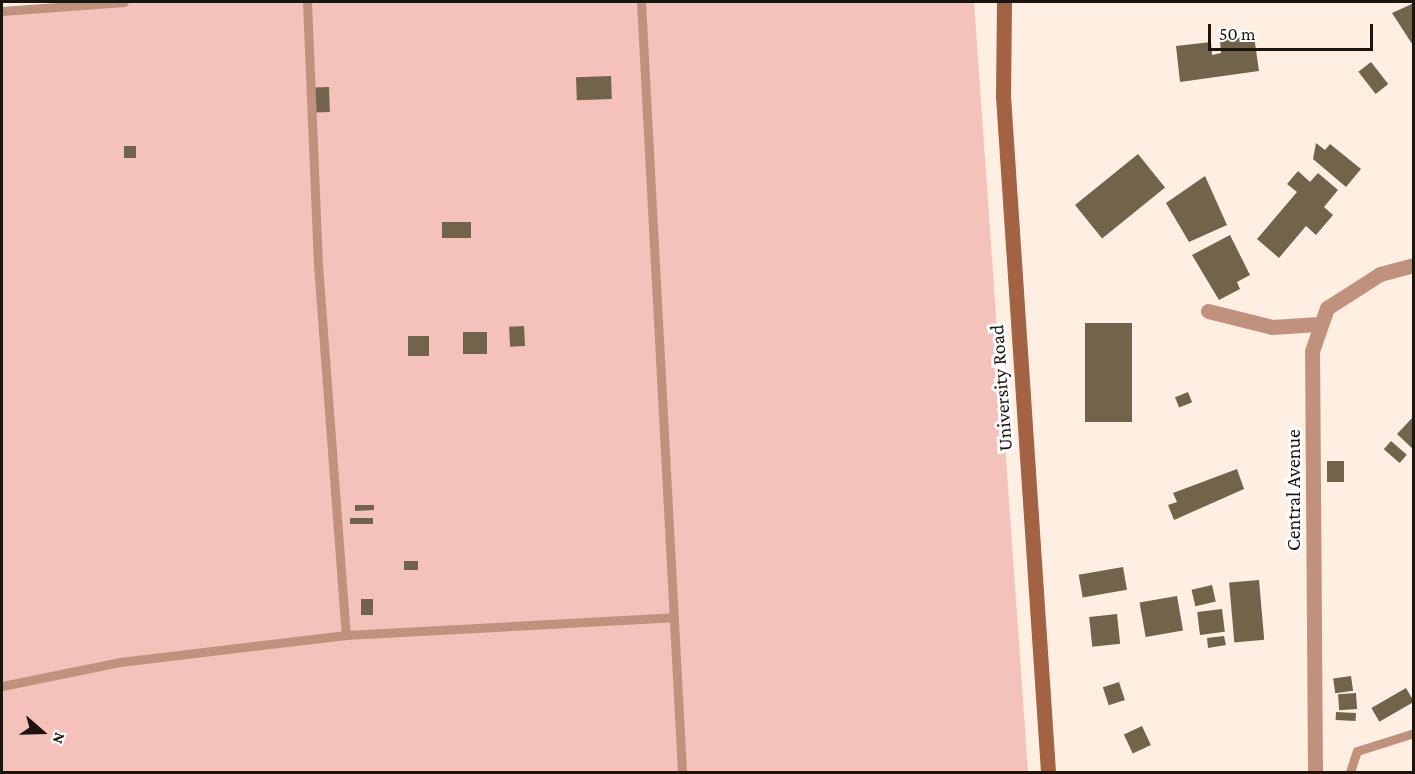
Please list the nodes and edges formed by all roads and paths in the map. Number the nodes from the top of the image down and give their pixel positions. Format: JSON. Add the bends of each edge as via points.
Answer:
{"nodes":[{"id":1,"x":124,"y":2,"type":"edge"},
{"id":2,"x":307,"y":2,"type":"edge"},
{"id":3,"x":641,"y":2,"type":"edge"},
{"id":4,"x":1004,"y":2,"type":"edge"},
{"id":5,"x":2,"y":11,"type":"edge"},
{"id":6,"x":1413,"y":265,"type":"edge"},
{"id":7,"x":1208,"y":311,"type":"dead end"},
{"id":8,"x":1318,"y":324,"type":"junction"},
{"id":9,"x":674,"y":617,"type":"junction"},
{"id":10,"x":346,"y":635,"type":"junction"},
{"id":11,"x":2,"y":686,"type":"edge"},
{"id":12,"x":1413,"y":733,"type":"edge"},
{"id":13,"x":682,"y":772,"type":"edge"},
{"id":14,"x":1048,"y":772,"type":"edge"},
{"id":15,"x":1315,"y":772,"type":"edge"},
{"id":16,"x":1350,"y":772,"type":"edge"}],
"edges":[{"from":1,"to":5,"type":"lane"},
{"from":2,"to":10,"type":"lane","via":[[319,288]]},
{"from":3,"to":9,"type":"lane"},
{"from":4,"to":14,"type":"main road","name":"University Road","via":[[1003,96]]},
{"from":6,"to":8,"type":"street","name":"Central Avenue","via":[[1380,274],[1341,297]]},
{"from":7,"to":8,"type":"street","via":[[1272,327]]},
{"from":8,"to":15,"type":"street","name":"Central Avenue","via":[[1312,351]]},
{"from":9,"to":10,"type":"lane"},
{"from":9,"to":13,"type":"lane"},
{"from":10,"to":11,"type":"lane","via":[[120,662]]},
{"from":12,"to":16,"type":"lane","via":[[1357,751]]}]}
